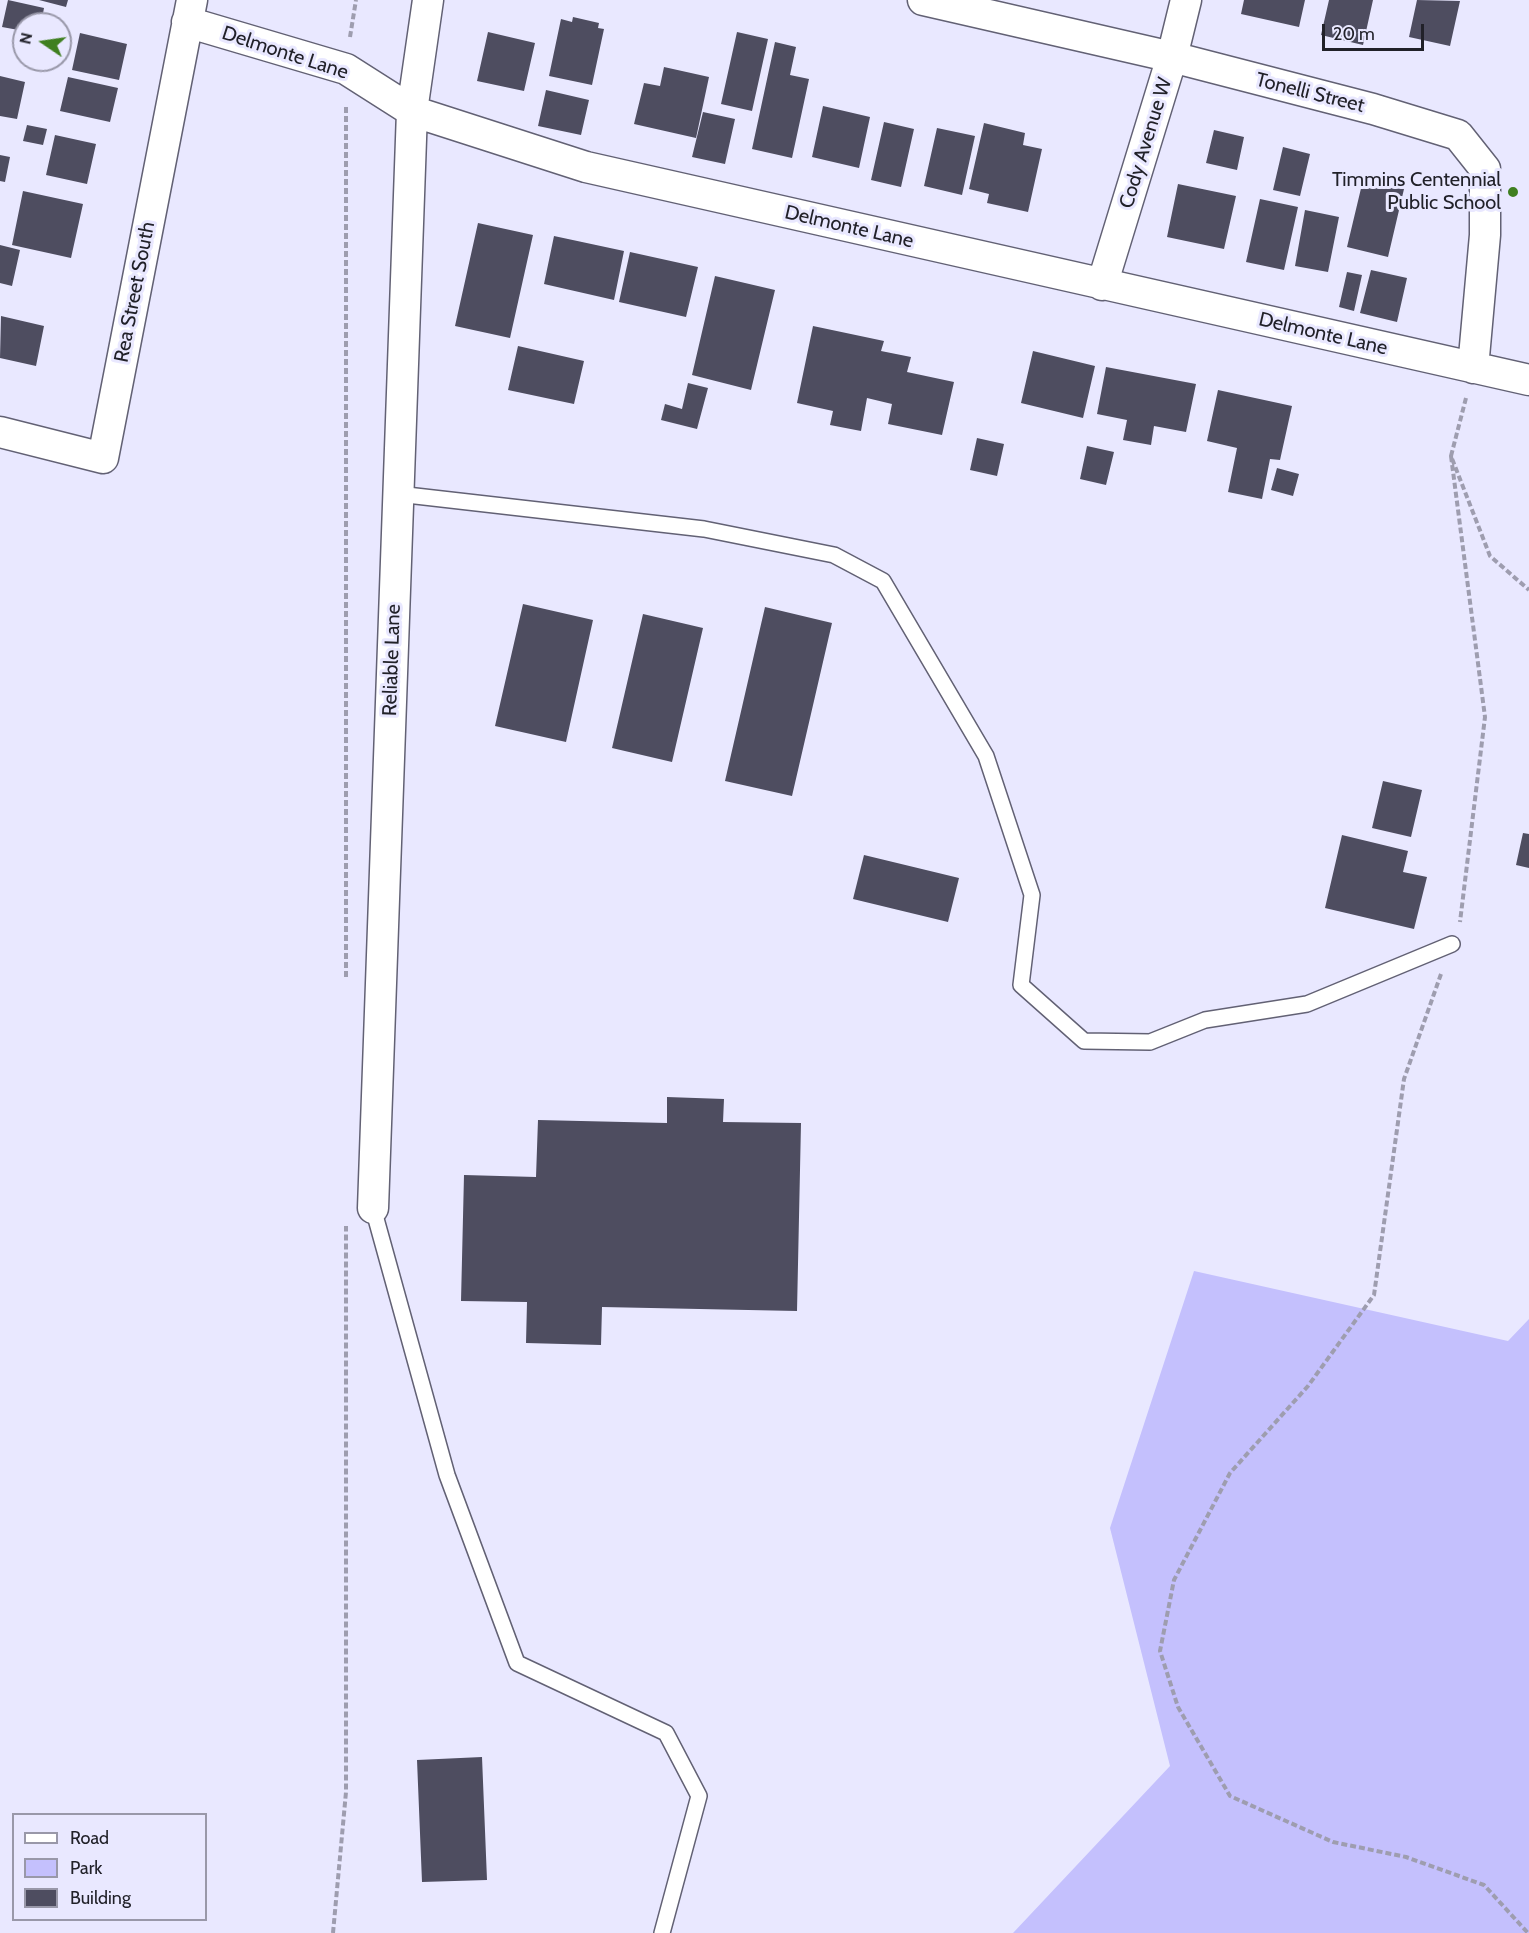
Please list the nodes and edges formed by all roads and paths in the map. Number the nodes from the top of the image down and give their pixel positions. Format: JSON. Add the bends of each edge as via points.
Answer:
{"nodes":[{"id":1,"x":356,"y":0,"type":"edge"},
{"id":2,"x":428,"y":0,"type":"edge"},
{"id":3,"x":923,"y":0,"type":"edge"},
{"id":4,"x":1185,"y":0,"type":"edge"},
{"id":5,"x":189,"y":11,"type":"edge"},
{"id":6,"x":1172,"y":57,"type":"junction"},
{"id":7,"x":346,"y":69,"type":"junction"},
{"id":8,"x":412,"y":111,"type":"junction"},
{"id":9,"x":1102,"y":285,"type":"junction"},
{"id":10,"x":1473,"y":368,"type":"junction"},
{"id":11,"x":1529,"y":381,"type":"edge"},
{"id":12,"x":0,"y":432,"type":"edge"},
{"id":13,"x":1451,"y":456,"type":"junction"},
{"id":14,"x":398,"y":494,"type":"junction"},
{"id":15,"x":1529,"y":590,"type":"edge"},
{"id":16,"x":1452,"y":944,"type":"junction"},
{"id":17,"x":346,"y":990,"type":"dead end"},
{"id":18,"x":360,"y":1213,"type":"junction"},
{"id":19,"x":333,"y":1933,"type":"edge"},
{"id":20,"x":662,"y":1933,"type":"edge"},
{"id":21,"x":1528,"y":1933,"type":"edge"}],
"edges":[{"from":1,"to":7,"type":"path"},
{"from":2,"to":8,"type":"street"},
{"from":3,"to":6,"type":"street","name":"Tonelli Street"},
{"from":4,"to":6,"type":"street","name":"Cody Avenue W"},
{"from":5,"to":7,"type":"street","name":"Delmonte Lane"},
{"from":5,"to":12,"type":"street","name":"Rea Street South","via":[[103,458]]},
{"from":6,"to":9,"type":"street","name":"Cody Avenue W"},
{"from":6,"to":10,"type":"street","name":"Tonelli Street","via":[[1458,135],[1485,170],[1485,234]]},
{"from":7,"to":8,"type":"street","name":"Delmonte Lane"},
{"from":7,"to":17,"type":"path"},
{"from":8,"to":9,"type":"street","name":"Delmonte Lane","via":[[586,167]]},
{"from":8,"to":14,"type":"street","name":"Reliable Lane"},
{"from":9,"to":10,"type":"street","name":"Delmonte Lane"},
{"from":10,"to":11,"type":"street","name":"Delmonte Lane"},
{"from":10,"to":13,"type":"path"},
{"from":13,"to":15,"type":"path","via":[[1490,556]]},
{"from":13,"to":16,"type":"path","via":[[1485,717],[1461,920]]},
{"from":14,"to":16,"type":"lane","via":[[704,529],[834,555],[883,581],[986,756],[1032,895],[1021,985],[1084,1041],[1150,1042],[1205,1020],[1308,1004]]},
{"from":14,"to":18,"type":"street","name":"Reliable Lane"},
{"from":16,"to":21,"type":"path","via":[[1404,1079],[1374,1295],[1308,1386],[1230,1473],[1174,1580],[1160,1651],[1178,1707],[1230,1796],[1333,1842],[1406,1857],[1484,1885]]},
{"from":18,"to":19,"type":"path","via":[[346,1792]]},
{"from":18,"to":20,"type":"lane","via":[[447,1475],[517,1663],[666,1733],[699,1796]]}]}
